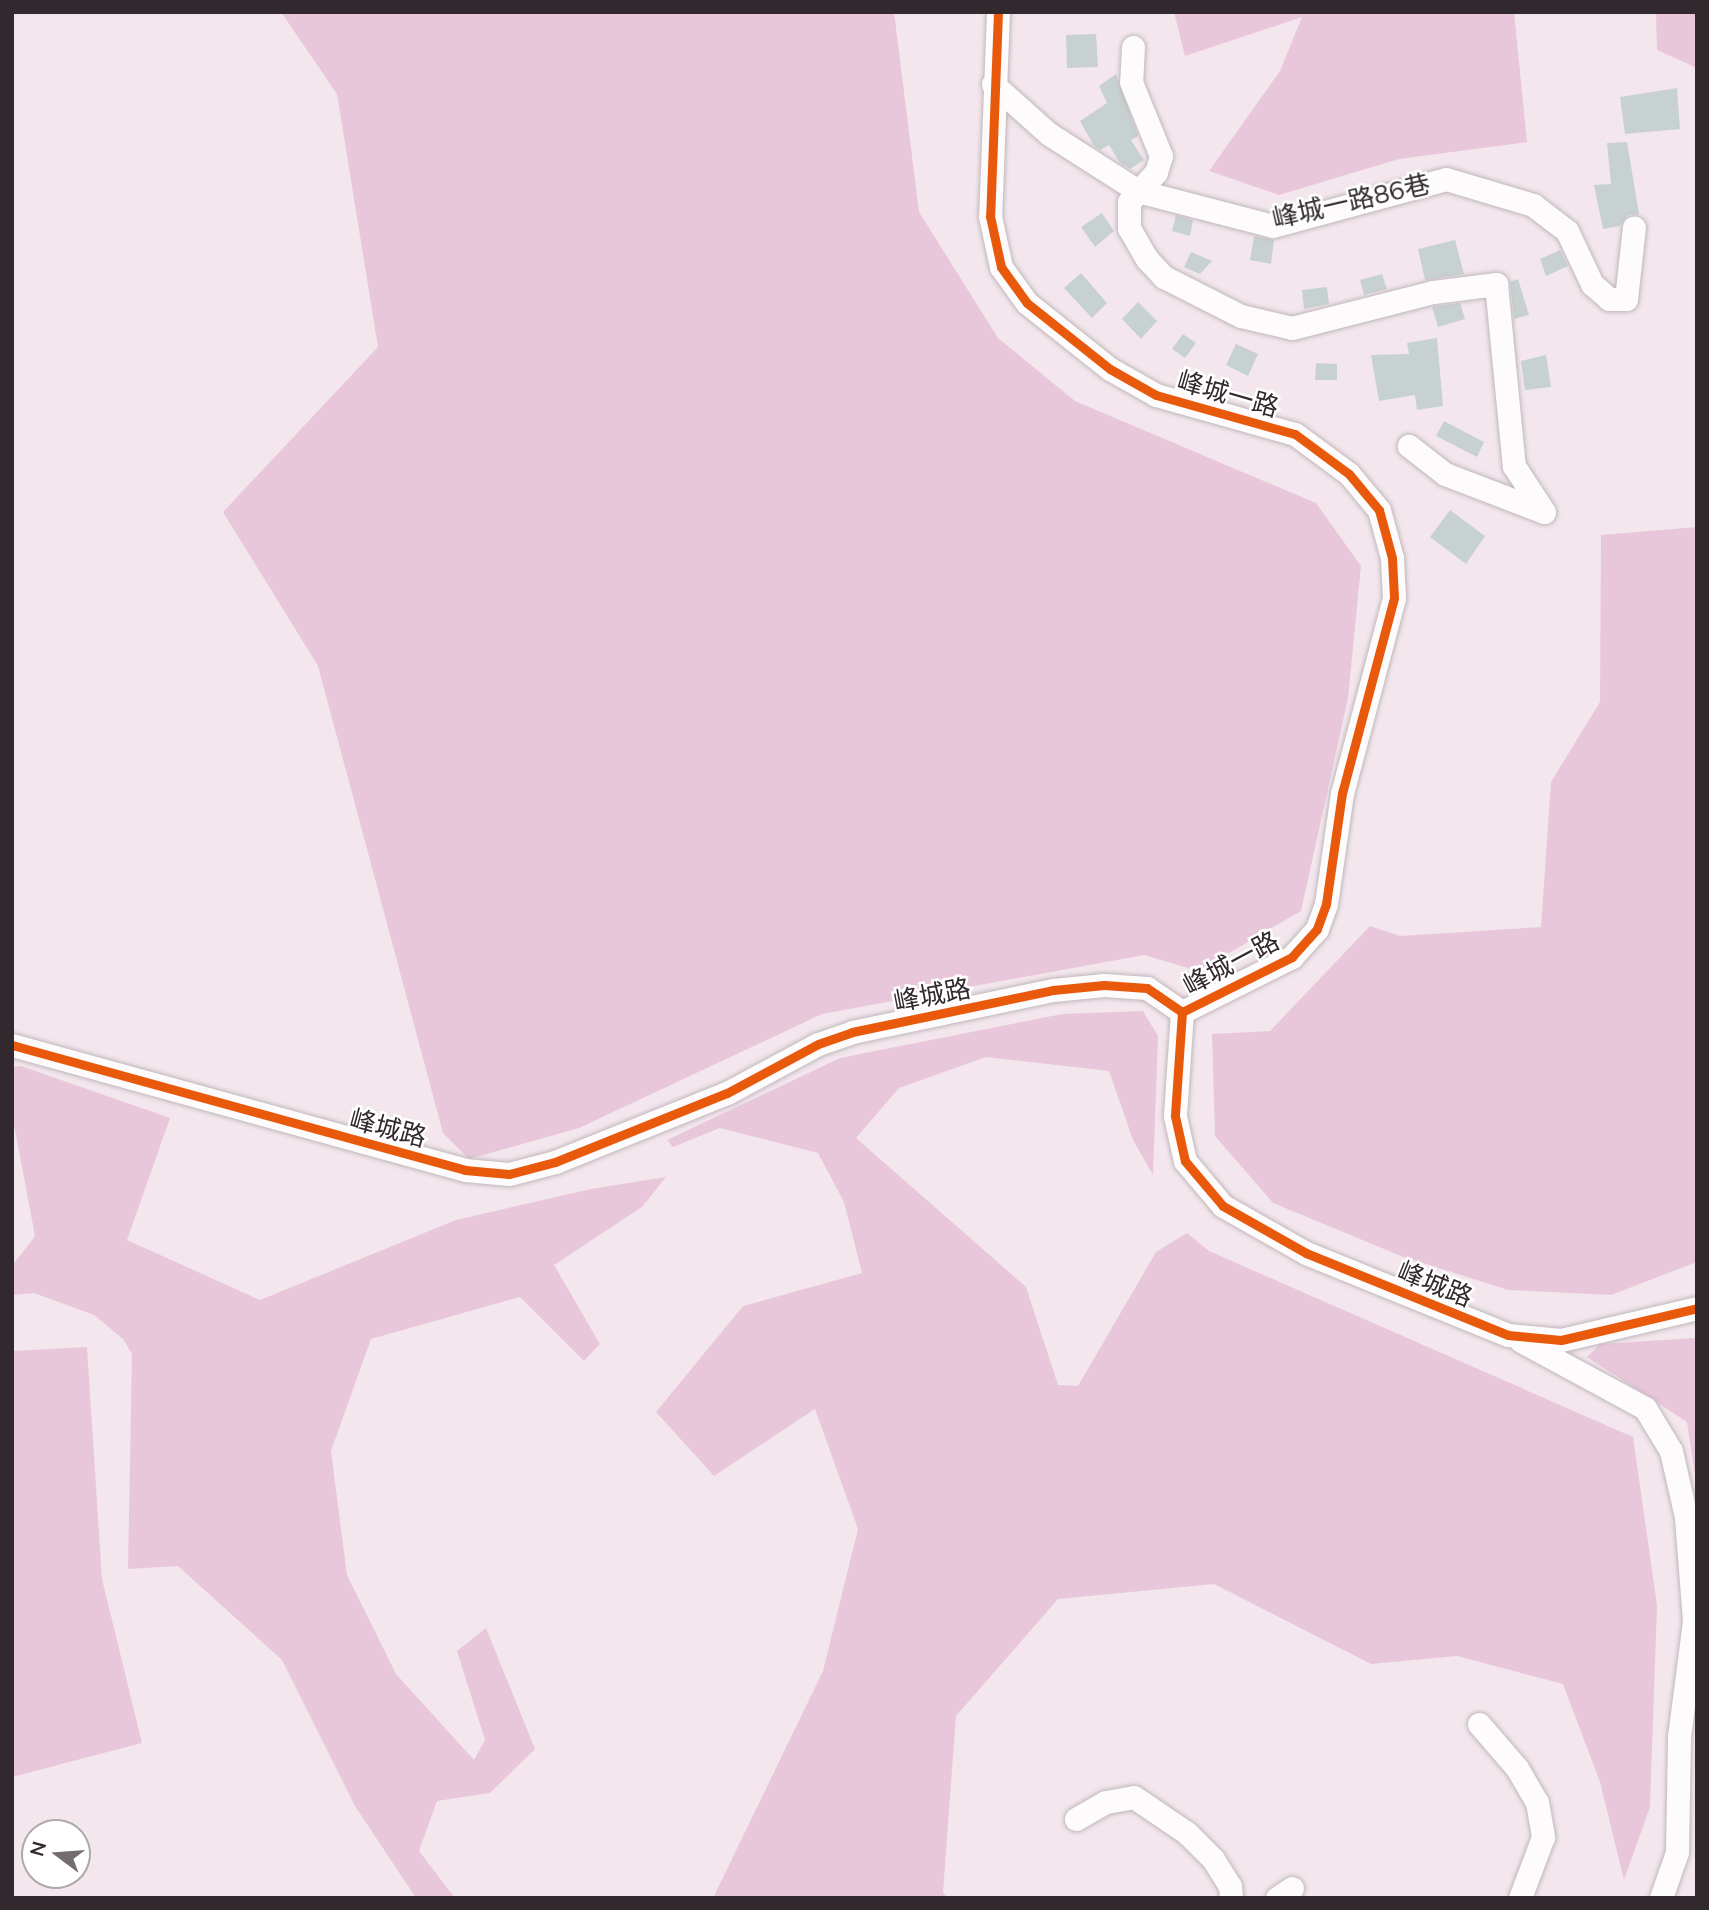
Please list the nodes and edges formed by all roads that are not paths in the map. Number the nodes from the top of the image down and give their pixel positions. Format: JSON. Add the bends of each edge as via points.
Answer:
{"nodes":[{"id":1,"x":998,"y":12,"type":"edge"},
{"id":2,"x":1133,"y":47,"type":"dead end"},
{"id":3,"x":993,"y":84,"type":"junction"},
{"id":4,"x":1138,"y":191,"type":"junction"},
{"id":5,"x":1634,"y":228,"type":"dead end"},
{"id":6,"x":1409,"y":446,"type":"dead end"},
{"id":7,"x":1182,"y":1013,"type":"junction"},
{"id":8,"x":12,"y":1045,"type":"edge"},
{"id":9,"x":1697,"y":1308,"type":"edge"},
{"id":10,"x":1508,"y":1335,"type":"junction"},
{"id":11,"x":1479,"y":1724,"type":"dead end"},
{"id":12,"x":1076,"y":1819,"type":"dead end"},
{"id":13,"x":1231,"y":1898,"type":"edge"},
{"id":14,"x":1520,"y":1898,"type":"edge"},
{"id":15,"x":1661,"y":1898,"type":"edge"}],
"edges":[{"from":1,"to":3,"type":"street","name":"峰城一路"},
{"from":2,"to":4,"type":"street","via":[[1131,82],[1161,156],[1156,172]]},
{"from":3,"to":4,"type":"street","name":"峰城一路86巷","via":[[1049,134]]},
{"from":3,"to":7,"type":"street","name":"峰城一路","via":[[990,216],[1001,267],[1027,303],[1110,369],[1156,395],[1294,434],[1349,474],[1379,510],[1392,558],[1394,598],[1342,793],[1326,904],[1317,929],[1292,957]]},
{"from":4,"to":5,"type":"street","name":"峰城一路86巷","via":[[1273,226],[1446,179],[1533,205],[1567,231],[1592,284],[1609,299],[1626,299]]},
{"from":4,"to":6,"type":"street","via":[[1129,202],[1129,228],[1147,260],[1164,277],[1241,316],[1292,328],[1433,292],[1496,284],[1514,466],[1544,512],[1445,474]]},
{"from":7,"to":8,"type":"street","name":"峰城路","via":[[1147,988],[1104,985],[1053,990],[852,1032],[818,1044],[727,1093],[568,1157],[509,1174],[465,1170]]},
{"from":7,"to":10,"type":"street","name":"峰城路","via":[[1175,1116],[1185,1160],[1223,1206],[1306,1253]]},
{"from":9,"to":10,"type":"street","name":"峰城路","via":[[1561,1340]]},
{"from":10,"to":15,"type":"street","via":[[1645,1408],[1671,1451],[1686,1517],[1694,1621],[1679,1737],[1677,1852]]},
{"from":11,"to":14,"type":"street","via":[[1517,1768],[1537,1802],[1544,1838]]},
{"from":12,"to":13,"type":"street","via":[[1106,1802],[1134,1797],[1204,1850],[1230,1886]]}]}
